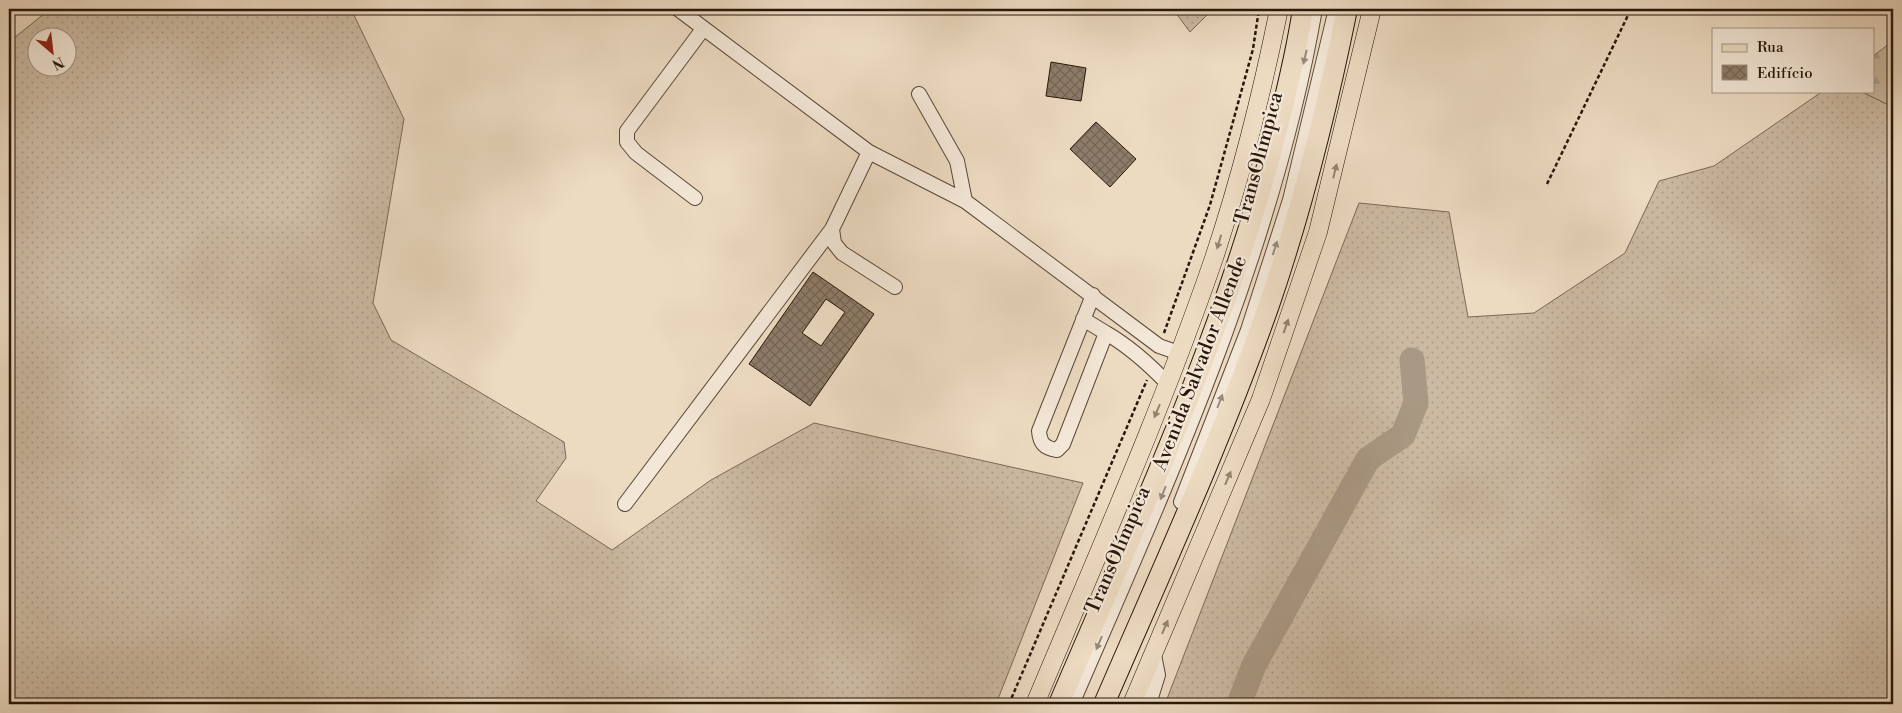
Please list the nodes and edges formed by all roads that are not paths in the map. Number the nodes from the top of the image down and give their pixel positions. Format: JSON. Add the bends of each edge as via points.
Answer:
{"nodes":[{"id":1,"x":678,"y":9,"type":"edge"},
{"id":2,"x":1279,"y":9,"type":"edge"},
{"id":3,"x":1296,"y":9,"type":"edge"},
{"id":4,"x":1303,"y":9,"type":"edge"},
{"id":5,"x":1315,"y":9,"type":"edge"},
{"id":6,"x":1336,"y":9,"type":"edge"},
{"id":7,"x":1347,"y":9,"type":"edge"},
{"id":8,"x":1372,"y":9,"type":"edge"},
{"id":9,"x":1300,"y":28,"type":"junction"},
{"id":10,"x":703,"y":29,"type":"junction"},
{"id":11,"x":919,"y":94,"type":"dead end"},
{"id":12,"x":869,"y":152,"type":"junction"},
{"id":13,"x":696,"y":198,"type":"dead end"},
{"id":14,"x":965,"y":201,"type":"junction"},
{"id":15,"x":832,"y":229,"type":"junction"},
{"id":16,"x":896,"y":287,"type":"dead end"},
{"id":17,"x":1093,"y":295,"type":"junction"},
{"id":18,"x":1082,"y":319,"type":"junction"},
{"id":19,"x":1106,"y":333,"type":"junction"},
{"id":20,"x":1179,"y":353,"type":"junction"},
{"id":21,"x":1168,"y":384,"type":"junction"},
{"id":22,"x":625,"y":504,"type":"dead end"},
{"id":23,"x":1154,"y":655,"type":"junction"},
{"id":24,"x":1035,"y":704,"type":"edge"},
{"id":25,"x":1059,"y":704,"type":"edge"},
{"id":26,"x":1072,"y":704,"type":"edge"},
{"id":27,"x":1094,"y":704,"type":"edge"},
{"id":28,"x":1104,"y":704,"type":"edge"},
{"id":29,"x":1132,"y":704,"type":"edge"},
{"id":30,"x":1149,"y":704,"type":"edge"}],
"edges":[{"from":1,"to":10,"type":"street"},
{"from":2,"to":20,"type":"main road","name":"Avenida Salvador Allende","one_way":true,"via":[[1237,182]]},
{"from":3,"to":9,"type":"highway"},
{"from":4,"to":9,"type":"highway","name":"Avenida Salvador Allende"},
{"from":5,"to":26,"type":"street","name":"TransOlímpica","one_way":true,"via":[[1293,108],[1239,296],[1161,498]]},
{"from":27,"to":6,"type":"street","name":"TransOlímpica","one_way":true,"via":[[1178,510],[1248,330],[1290,200]]},
{"from":7,"to":28,"type":"highway","via":[[1301,202],[1269,304],[1232,403]]},
{"from":23,"to":8,"type":"main road","one_way":true,"via":[[1261,399],[1318,232]]},
{"from":9,"to":25,"type":"highway","name":"Avenida Salvador Allende","via":[[1280,117],[1228,295],[1167,453]]},
{"from":10,"to":12,"type":"street"},
{"from":10,"to":13,"type":"street","via":[[627,131],[627,142],[636,153]]},
{"from":11,"to":14,"type":"street","via":[[957,161]]},
{"from":12,"to":14,"type":"street"},
{"from":12,"to":15,"type":"street"},
{"from":14,"to":17,"type":"street"},
{"from":15,"to":16,"type":"street","via":[[834,243],[842,253]]},
{"from":15,"to":22,"type":"street"},
{"from":17,"to":18,"type":"street"},
{"from":17,"to":20,"type":"street","via":[[1159,346]]},
{"from":18,"to":19,"type":"street"},
{"from":18,"to":19,"type":"street","via":[[1039,431],[1040,440],[1048,449],[1057,450],[1063,444]]},
{"from":19,"to":21,"type":"street","via":[[1150,364]]},
{"from":20,"to":21,"type":"main road","name":"Avenida Salvador Allende"},
{"from":21,"to":24,"type":"main road","name":"Avenida Salvador Allende","one_way":true},
{"from":23,"to":29,"type":"main road"},
{"from":23,"to":30,"type":"street","via":[[1158,675]]}]}
